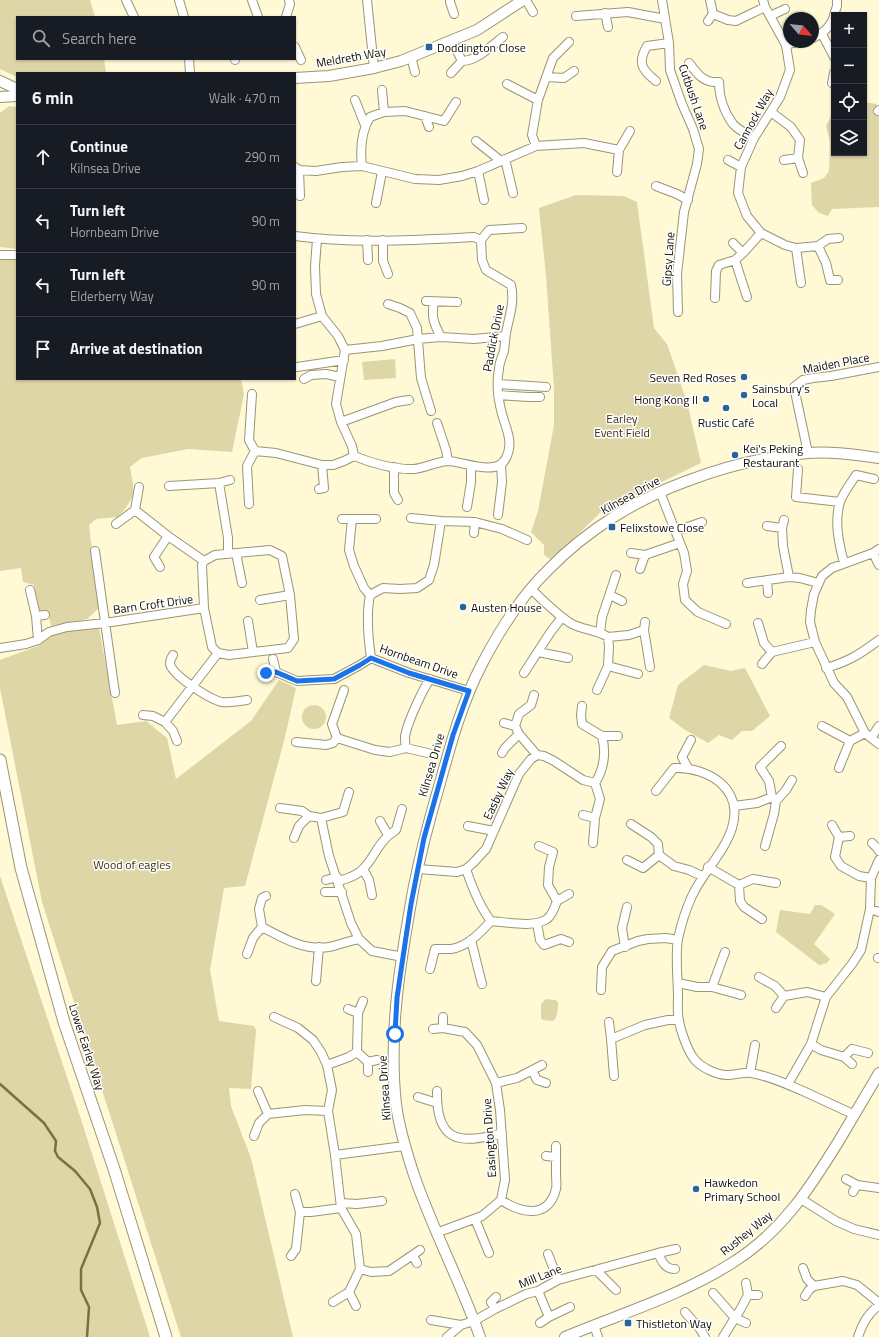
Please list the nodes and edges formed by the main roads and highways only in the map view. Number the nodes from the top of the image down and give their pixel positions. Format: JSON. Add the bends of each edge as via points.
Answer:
{"nodes":[{"id":1,"x":0,"y":760,"type":"edge"},
{"id":2,"x":166,"y":1337,"type":"edge"}],
"edges":[{"from":1,"to":2,"type":"main road","name":"Lower Earley Way","via":[[21,868],[62,1014]]}]}
